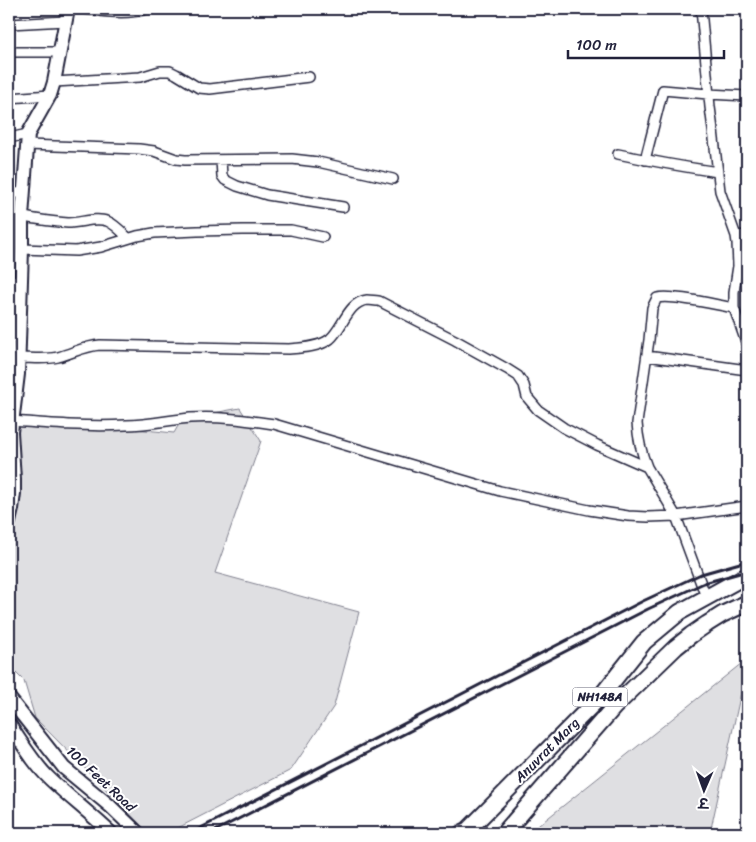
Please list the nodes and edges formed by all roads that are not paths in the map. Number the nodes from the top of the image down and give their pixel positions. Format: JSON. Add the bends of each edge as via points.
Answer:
{"nodes":[{"id":1,"x":85,"y":9,"type":"edge"},
{"id":2,"x":147,"y":9,"type":"edge"},
{"id":3,"x":701,"y":9,"type":"edge"},
{"id":4,"x":67,"y":15,"type":"edge"},
{"id":5,"x":9,"y":24,"type":"edge"},
{"id":6,"x":9,"y":52,"type":"edge"},
{"id":7,"x":60,"y":52,"type":"junction"},
{"id":8,"x":308,"y":77,"type":"dead end"},
{"id":9,"x":54,"y":82,"type":"junction"},
{"id":10,"x":708,"y":94,"type":"junction"},
{"id":11,"x":50,"y":95,"type":"junction"},
{"id":12,"x":747,"y":96,"type":"edge"},
{"id":13,"x":9,"y":98,"type":"edge"},
{"id":14,"x":9,"y":138,"type":"edge"},
{"id":15,"x":28,"y":140,"type":"junction"},
{"id":16,"x":618,"y":154,"type":"dead end"},
{"id":17,"x":221,"y":160,"type":"junction"},
{"id":18,"x":645,"y":160,"type":"junction"},
{"id":19,"x":718,"y":172,"type":"junction"},
{"id":20,"x":392,"y":179,"type":"dead end"},
{"id":21,"x":24,"y":192,"type":"junction"},
{"id":22,"x":9,"y":194,"type":"edge"},
{"id":23,"x":344,"y":207,"type":"dead end"},
{"id":24,"x":22,"y":217,"type":"junction"},
{"id":25,"x":747,"y":235,"type":"edge"},
{"id":26,"x":736,"y":236,"type":"junction"},
{"id":27,"x":323,"y":237,"type":"dead end"},
{"id":28,"x":128,"y":238,"type":"junction"},
{"id":29,"x":22,"y":249,"type":"junction"},
{"id":30,"x":15,"y":280,"type":"edge"},
{"id":31,"x":734,"y":308,"type":"junction"},
{"id":32,"x":744,"y":329,"type":"edge"},
{"id":33,"x":747,"y":345,"type":"edge"},
{"id":34,"x":646,"y":356,"type":"junction"},
{"id":35,"x":18,"y":358,"type":"junction"},
{"id":36,"x":747,"y":370,"type":"edge"},
{"id":37,"x":12,"y":417,"type":"edge"},
{"id":38,"x":647,"y":466,"type":"junction"},
{"id":39,"x":747,"y":506,"type":"edge"},
{"id":40,"x":676,"y":516,"type":"junction"},
{"id":41,"x":9,"y":522,"type":"edge"},
{"id":42,"x":747,"y":576,"type":"edge"},
{"id":43,"x":706,"y":597,"type":"junction"},
{"id":44,"x":747,"y":603,"type":"edge"},
{"id":45,"x":9,"y":698,"type":"edge"},
{"id":46,"x":9,"y":724,"type":"edge"},
{"id":47,"x":111,"y":833,"type":"edge"},
{"id":48,"x":138,"y":833,"type":"edge"},
{"id":49,"x":462,"y":833,"type":"edge"},
{"id":50,"x":504,"y":833,"type":"edge"}],
"edges":[{"from":1,"to":2,"type":"street","via":[[118,13]]},
{"from":3,"to":10,"type":"street"},
{"from":4,"to":5,"type":"street"},
{"from":4,"to":7,"type":"street"},
{"from":6,"to":7,"type":"street"},
{"from":7,"to":9,"type":"street"},
{"from":8,"to":9,"type":"street","via":[[210,89],[199,88],[170,71],[140,77]]},
{"from":9,"to":11,"type":"street"},
{"from":10,"to":12,"type":"street"},
{"from":10,"to":18,"type":"street","via":[[663,90]]},
{"from":10,"to":19,"type":"street"},
{"from":11,"to":13,"type":"street"},
{"from":11,"to":15,"type":"street"},
{"from":14,"to":15,"type":"street"},
{"from":15,"to":17,"type":"street","via":[[139,148],[185,160]]},
{"from":15,"to":21,"type":"street"},
{"from":16,"to":18,"type":"street"},
{"from":17,"to":20,"type":"street","via":[[292,159]]},
{"from":17,"to":23,"type":"street","via":[[222,176],[237,186],[267,195]]},
{"from":18,"to":19,"type":"street"},
{"from":19,"to":26,"type":"street","via":[[720,192]]},
{"from":21,"to":22,"type":"street"},
{"from":21,"to":24,"type":"street"},
{"from":24,"to":28,"type":"street","via":[[71,223],[104,220]]},
{"from":24,"to":29,"type":"street"},
{"from":25,"to":26,"type":"street"},
{"from":26,"to":31,"type":"street","via":[[738,266]]},
{"from":27,"to":28,"type":"street","via":[[291,230],[243,230],[154,233]]},
{"from":28,"to":29,"type":"street","via":[[76,251]]},
{"from":29,"to":30,"type":"street"},
{"from":30,"to":35,"type":"street"},
{"from":31,"to":32,"type":"street"},
{"from":31,"to":34,"type":"street","via":[[674,297],[657,298],[652,308]]},
{"from":32,"to":33,"type":"street"},
{"from":34,"to":36,"type":"street"},
{"from":34,"to":38,"type":"street","via":[[637,423],[640,448]]},
{"from":35,"to":37,"type":"street"},
{"from":35,"to":38,"type":"street","via":[[47,359],[90,345],[308,348],[329,340],[358,303],[379,301],[518,376],[527,397],[538,410],[564,428]]},
{"from":37,"to":40,"type":"street","via":[[58,425],[124,426],[191,418],[274,424],[500,492],[618,514]]},
{"from":37,"to":41,"type":"street","via":[[14,479]]},
{"from":38,"to":40,"type":"street"},
{"from":39,"to":40,"type":"street"},
{"from":40,"to":43,"type":"street"},
{"from":42,"to":43,"type":"highway","name":"Anuvrat Marg","number":"NH148A"},
{"from":43,"to":49,"type":"highway","name":"Anuvrat Marg","number":"NH148A","via":[[680,612],[644,642],[601,696]]},
{"from":44,"to":50,"type":"highway","name":"Anuvrat Marg","number":"NH148A","via":[[723,614],[676,647],[614,707]]},
{"from":45,"to":48,"type":"street","name":"100 Feet Road","via":[[64,768]]},
{"from":46,"to":47,"type":"street","via":[[49,779]]}]}
